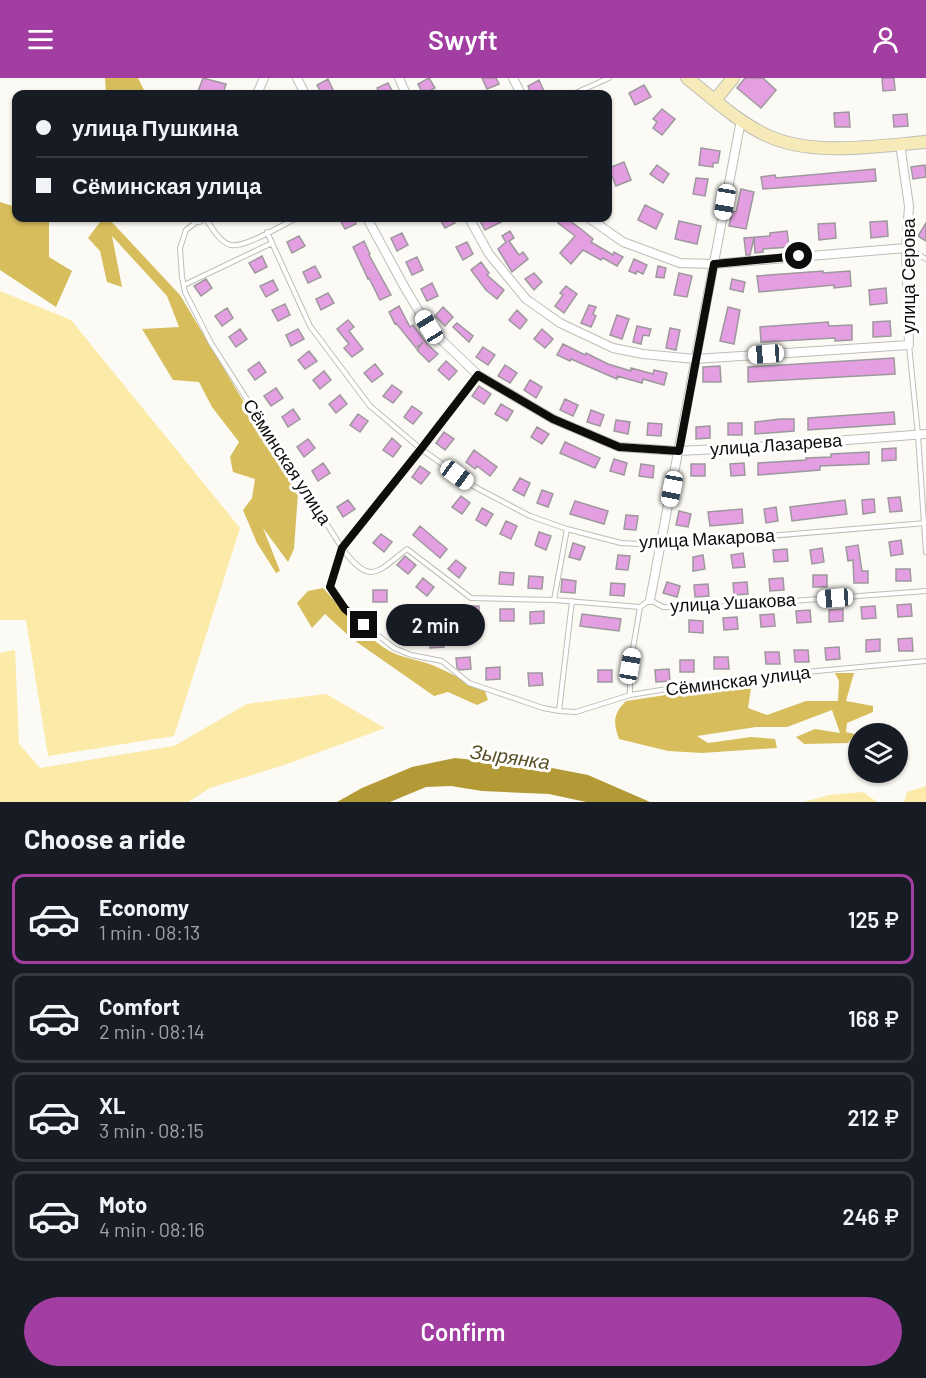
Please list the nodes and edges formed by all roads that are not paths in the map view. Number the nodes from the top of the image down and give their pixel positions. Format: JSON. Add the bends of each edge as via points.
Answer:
{"nodes":[{"id":1,"x":609,"y":78,"type":"edge"},
{"id":2,"x":687,"y":78,"type":"edge"},
{"id":3,"x":733,"y":78,"type":"edge"},
{"id":4,"x":702,"y":83,"type":"edge"},
{"id":5,"x":582,"y":90,"type":"edge"},
{"id":6,"x":716,"y":99,"type":"junction"},
{"id":7,"x":741,"y":120,"type":"junction"},
{"id":8,"x":926,"y":142,"type":"edge"},
{"id":9,"x":900,"y":144,"type":"junction"},
{"id":10,"x":197,"y":222,"type":"edge"},
{"id":11,"x":206,"y":222,"type":"edge"},
{"id":12,"x":288,"y":222,"type":"edge"},
{"id":13,"x":368,"y":222,"type":"edge"},
{"id":14,"x":471,"y":222,"type":"edge"},
{"id":15,"x":594,"y":222,"type":"edge"},
{"id":16,"x":267,"y":232,"type":"junction"},
{"id":17,"x":272,"y":243,"type":"junction"},
{"id":18,"x":906,"y":248,"type":"junction"},
{"id":19,"x":926,"y":259,"type":"edge"},
{"id":20,"x":714,"y":264,"type":"junction"},
{"id":21,"x":184,"y":285,"type":"junction"},
{"id":22,"x":909,"y":345,"type":"junction"},
{"id":23,"x":695,"y":359,"type":"junction"},
{"id":24,"x":478,"y":375,"type":"junction"},
{"id":25,"x":922,"y":434,"type":"edge"},
{"id":26,"x":421,"y":449,"type":"junction"},
{"id":27,"x":679,"y":451,"type":"junction"},
{"id":28,"x":925,"y":523,"type":"edge"},
{"id":29,"x":567,"y":530,"type":"junction"},
{"id":30,"x":661,"y":545,"type":"junction"},
{"id":31,"x":342,"y":548,"type":"junction"},
{"id":32,"x":926,"y":552,"type":"edge"},
{"id":33,"x":926,"y":591,"type":"edge"},
{"id":34,"x":554,"y":600,"type":"junction"},
{"id":35,"x":650,"y":600,"type":"junction"},
{"id":36,"x":572,"y":601,"type":"junction"},
{"id":37,"x":640,"y":607,"type":"junction"},
{"id":38,"x":926,"y":661,"type":"edge"},
{"id":39,"x":630,"y":695,"type":"junction"},
{"id":40,"x":559,"y":711,"type":"junction"}],
"edges":[{"from":1,"to":5,"type":"lane"},
{"from":2,"to":4,"type":"street"},
{"from":3,"to":6,"type":"street"},
{"from":4,"to":6,"type":"street"},
{"from":6,"to":7,"type":"street"},
{"from":7,"to":9,"type":"street","via":[[790,144],[830,148]]},
{"from":7,"to":20,"type":"street"},
{"from":8,"to":9,"type":"street"},
{"from":9,"to":18,"type":"street","name":"улица Серова","via":[[909,206]]},
{"from":10,"to":21,"type":"lane","name":"Сёминская улица","via":[[186,230],[180,248]]},
{"from":11,"to":16,"type":"lane","via":[[231,245],[243,244]]},
{"from":12,"to":16,"type":"lane"},
{"from":13,"to":24,"type":"street","name":"улица Лазарева","via":[[429,327]]},
{"from":14,"to":23,"type":"street","via":[[489,254],[526,299],[560,323],[613,348]]},
{"from":15,"to":20,"type":"street","via":[[622,242],[680,263]]},
{"from":16,"to":17,"type":"lane","name":"улица Макарова"},
{"from":17,"to":21,"type":"lane"},
{"from":17,"to":26,"type":"lane","name":"улица Макарова","via":[[310,326],[370,406]]},
{"from":18,"to":19,"type":"lane"},
{"from":18,"to":20,"type":"street"},
{"from":18,"to":22,"type":"street","name":"улица Серова"},
{"from":20,"to":23,"type":"street"},
{"from":21,"to":31,"type":"lane","name":"Сёминская улица","via":[[211,343]]},
{"from":22,"to":23,"type":"street"},
{"from":22,"to":25,"type":"lane","name":"улица Серова"},
{"from":23,"to":27,"type":"street"},
{"from":24,"to":26,"type":"lane"},
{"from":24,"to":27,"type":"street","name":"улица Лазарева","via":[[553,419],[619,447]]},
{"from":25,"to":27,"type":"street","name":"улица Лазарева"},
{"from":25,"to":28,"type":"lane","name":"улица Серова"},
{"from":26,"to":29,"type":"lane","name":"улица Макарова","via":[[475,488]]},
{"from":26,"to":31,"type":"lane"},
{"from":27,"to":30,"type":"street"},
{"from":28,"to":30,"type":"lane","name":"улица Макарова"},
{"from":28,"to":32,"type":"lane","name":"улица Серова"},
{"from":29,"to":30,"type":"lane","name":"улица Макарова","via":[[621,543]]},
{"from":29,"to":34,"type":"lane"},
{"from":30,"to":35,"type":"street"},
{"from":31,"to":34,"type":"lane","via":[[365,571],[380,571],[407,549],[471,598]]},
{"from":31,"to":40,"type":"lane","name":"Сёминская улица","via":[[330,587],[345,609],[394,648],[442,661],[469,683]]},
{"from":33,"to":35,"type":"lane","name":"улица Ушакова","via":[[699,608],[663,607]]},
{"from":34,"to":36,"type":"lane"},
{"from":35,"to":37,"type":"lane"},
{"from":36,"to":37,"type":"lane"},
{"from":36,"to":40,"type":"lane"},
{"from":37,"to":39,"type":"lane","via":[[630,666]]},
{"from":38,"to":39,"type":"lane","name":"Сёминская улица","via":[[729,680]]},
{"from":39,"to":40,"type":"lane","name":"Сёминская улица","via":[[576,712]]}]}
